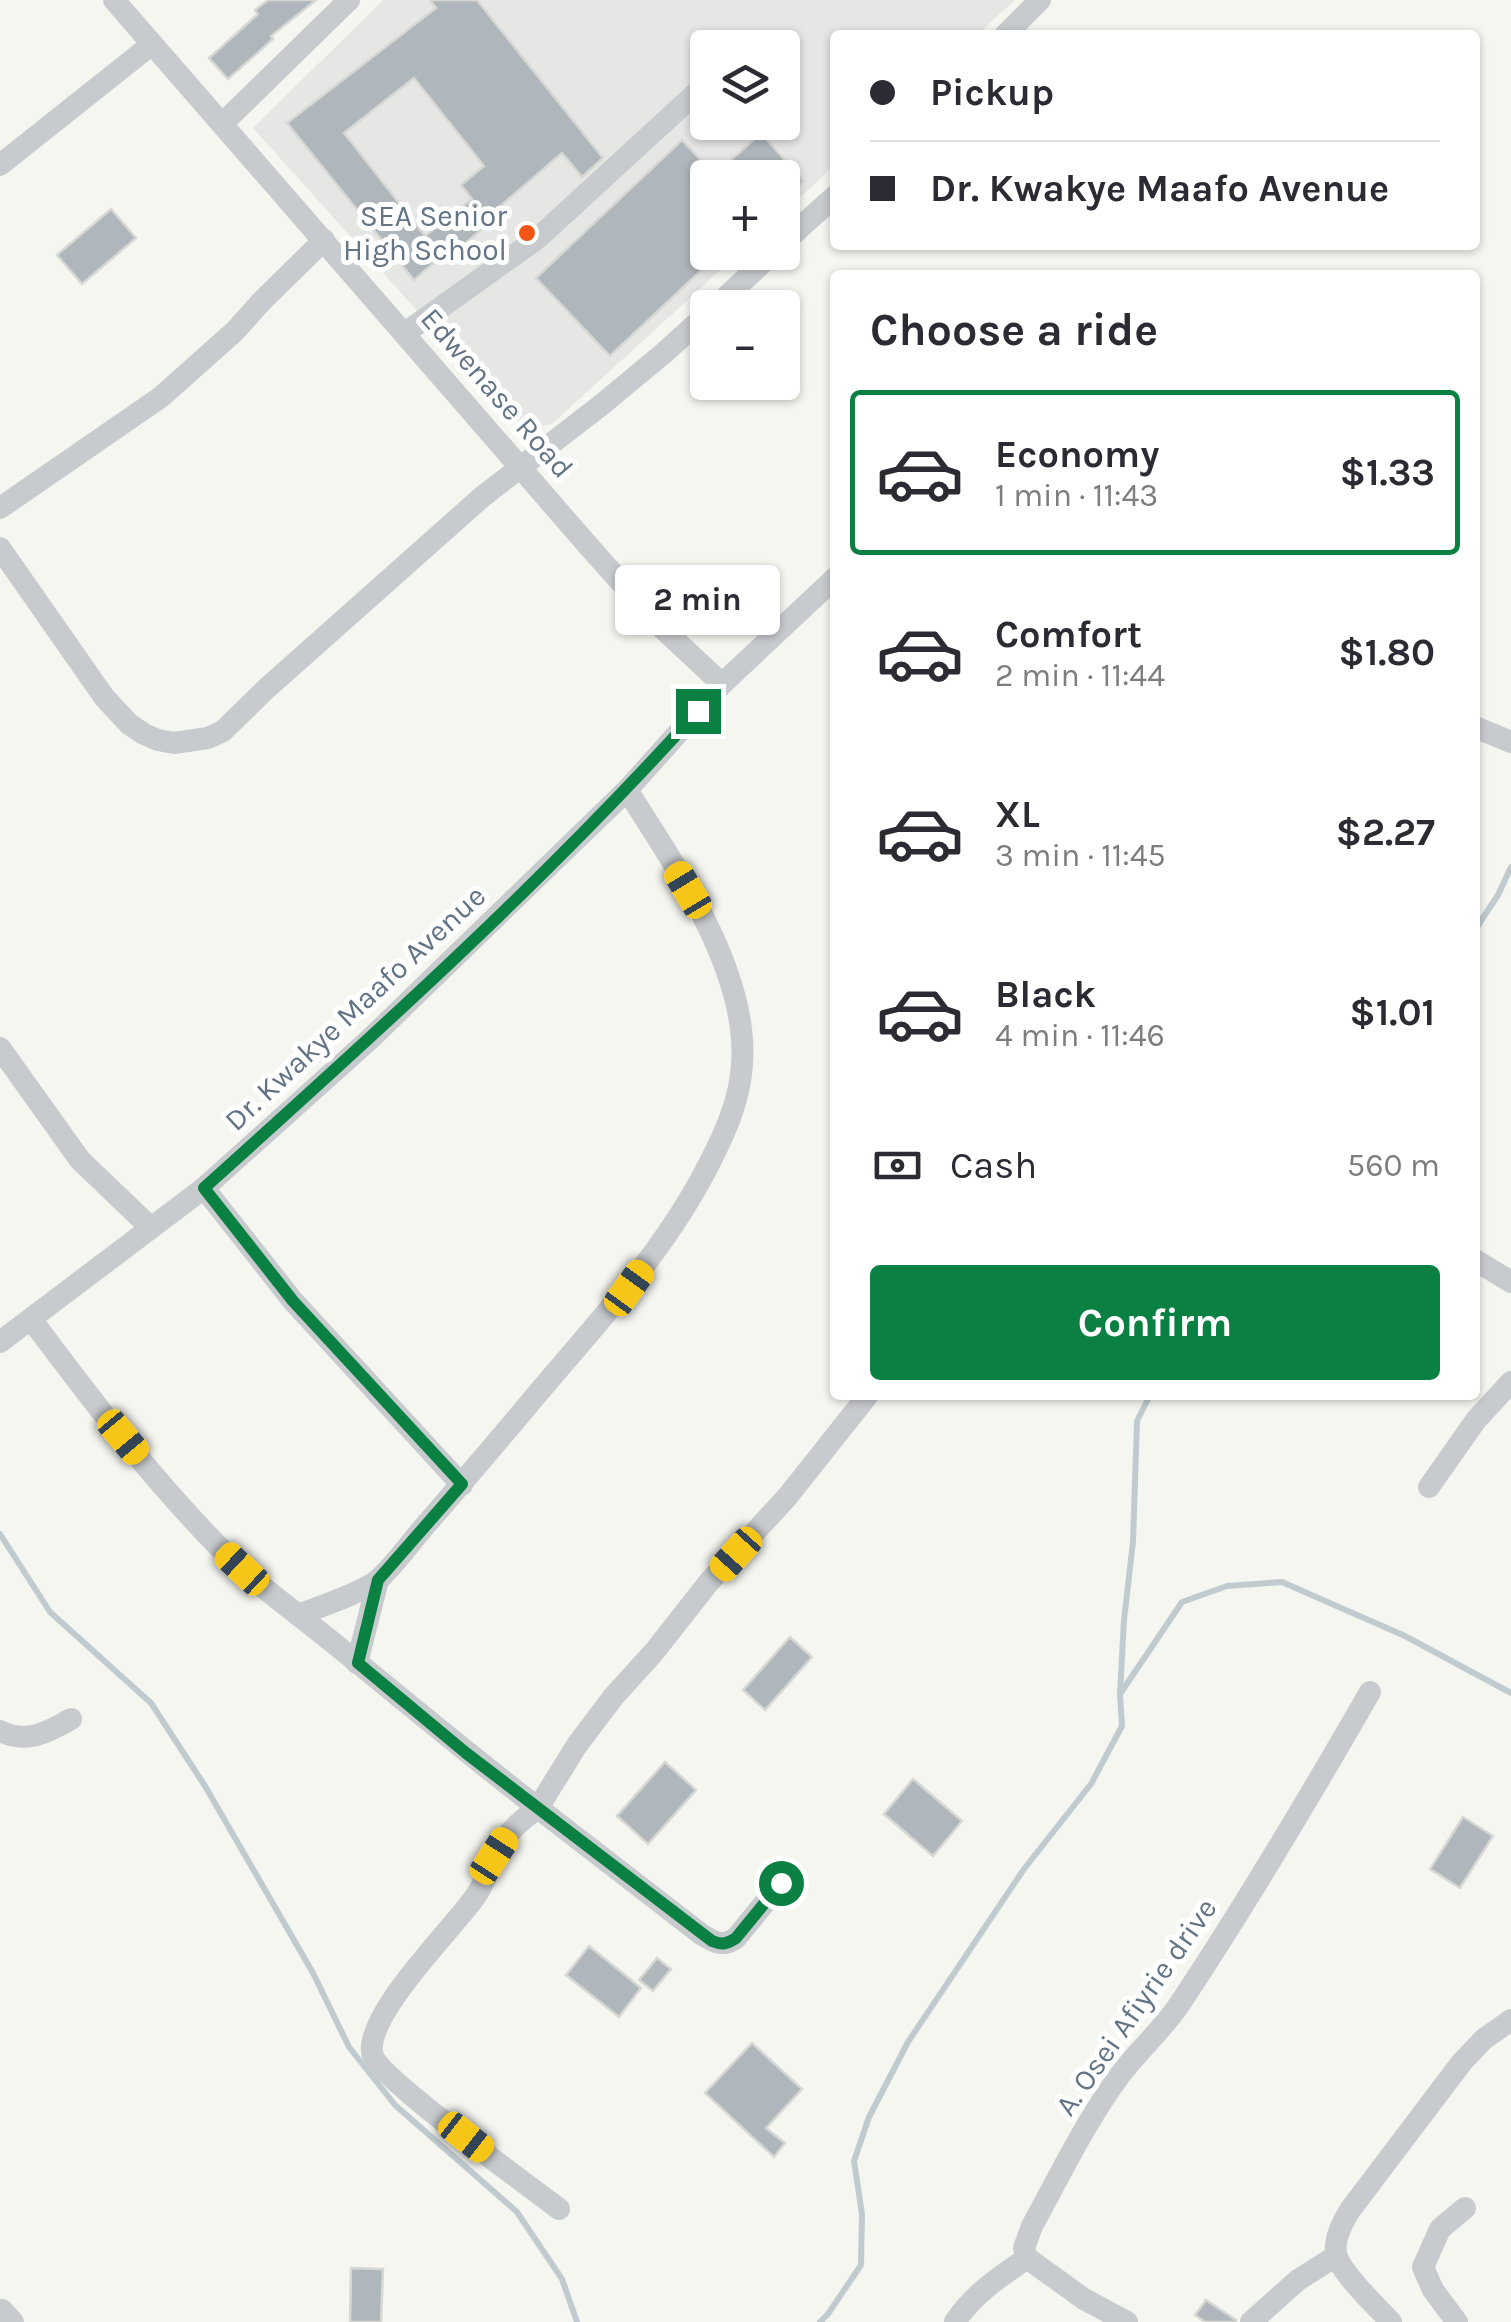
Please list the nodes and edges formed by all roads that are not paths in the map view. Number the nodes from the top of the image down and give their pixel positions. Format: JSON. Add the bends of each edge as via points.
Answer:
{"nodes":[{"id":1,"x":114,"y":0,"type":"edge"},
{"id":2,"x":350,"y":0,"type":"edge"},
{"id":3,"x":1040,"y":0,"type":"edge"},
{"id":4,"x":1010,"y":30,"type":"edge"},
{"id":5,"x":151,"y":45,"type":"junction"},
{"id":6,"x":690,"y":99,"type":"edge"},
{"id":7,"x":222,"y":124,"type":"junction"},
{"id":8,"x":0,"y":166,"type":"edge"},
{"id":9,"x":830,"y":201,"type":"edge"},
{"id":10,"x":800,"y":228,"type":"edge"},
{"id":11,"x":324,"y":240,"type":"junction"},
{"id":12,"x":755,"y":270,"type":"edge"},
{"id":13,"x":733,"y":290,"type":"edge"},
{"id":14,"x":690,"y":330,"type":"edge"},
{"id":15,"x":405,"y":332,"type":"junction"},
{"id":16,"x":520,"y":466,"type":"junction"},
{"id":17,"x":0,"y":508,"type":"edge"},
{"id":18,"x":0,"y":548,"type":"edge"},
{"id":19,"x":830,"y":583,"type":"edge"},
{"id":20,"x":722,"y":684,"type":"junction"},
{"id":21,"x":1480,"y":728,"type":"edge"},
{"id":22,"x":1511,"y":742,"type":"edge"},
{"id":23,"x":627,"y":790,"type":"junction"},
{"id":24,"x":0,"y":1048,"type":"edge"},
{"id":25,"x":204,"y":1188,"type":"junction"},
{"id":26,"x":151,"y":1228,"type":"junction"},
{"id":27,"x":1480,"y":1263,"type":"edge"},
{"id":28,"x":1511,"y":1282,"type":"edge"},
{"id":29,"x":31,"y":1319,"type":"junction"},
{"id":30,"x":0,"y":1342,"type":"edge"},
{"id":31,"x":1511,"y":1382,"type":"edge"},
{"id":32,"x":864,"y":1400,"type":"edge"},
{"id":33,"x":462,"y":1484,"type":"junction"},
{"id":34,"x":1429,"y":1486,"type":"dead end"},
{"id":35,"x":378,"y":1580,"type":"junction"},
{"id":36,"x":298,"y":1615,"type":"junction"},
{"id":37,"x":358,"y":1663,"type":"junction"},
{"id":38,"x":1370,"y":1692,"type":"dead end"},
{"id":39,"x":71,"y":1719,"type":"dead end"},
{"id":40,"x":0,"y":1730,"type":"edge"},
{"id":41,"x":538,"y":1808,"type":"junction"},
{"id":42,"x":781,"y":1883,"type":"dead end"},
{"id":43,"x":1511,"y":2020,"type":"edge"},
{"id":44,"x":1465,"y":2208,"type":"dead end"},
{"id":45,"x":559,"y":2209,"type":"dead end"},
{"id":46,"x":1336,"y":2256,"type":"junction"},
{"id":47,"x":1026,"y":2258,"type":"junction"},
{"id":48,"x":955,"y":2322,"type":"edge"},
{"id":49,"x":1127,"y":2322,"type":"edge"},
{"id":50,"x":1251,"y":2322,"type":"edge"},
{"id":51,"x":1391,"y":2322,"type":"edge"},
{"id":52,"x":1457,"y":2322,"type":"edge"}],
"edges":[{"from":1,"to":5,"type":"street","name":"Edwenase Road"},
{"from":2,"to":7,"type":"street"},
{"from":3,"to":4,"type":"street"},
{"from":5,"to":7,"type":"street","name":"Edwenase Road"},
{"from":5,"to":8,"type":"street"},
{"from":6,"to":15,"type":"street","via":[[538,238]]},
{"from":7,"to":11,"type":"street","name":"Edwenase Road"},
{"from":9,"to":10,"type":"street"},
{"from":11,"to":15,"type":"street","name":"Edwenase Road"},
{"from":11,"to":17,"type":"street","via":[[160,398]]},
{"from":12,"to":13,"type":"street"},
{"from":14,"to":16,"type":"street"},
{"from":15,"to":16,"type":"street","name":"Edwenase Road"},
{"from":16,"to":18,"type":"street","via":[[222,731],[174,743],[144,734],[104,697]]},
{"from":16,"to":20,"type":"street","name":"Edwenase Road","via":[[661,627]]},
{"from":19,"to":20,"type":"street","name":"Dr. Kwakye Maafo Avenue"},
{"from":20,"to":23,"type":"street","name":"Dr. Kwakye Maafo Avenue"},
{"from":21,"to":22,"type":"street"},
{"from":23,"to":25,"type":"street","name":"Dr. Kwakye Maafo Avenue","via":[[409,1003]]},
{"from":23,"to":33,"type":"street","via":[[688,890],[730,982],[742,1040],[738,1094],[721,1142],[661,1244]]},
{"from":24,"to":26,"type":"street","via":[[80,1160]]},
{"from":25,"to":26,"type":"street","name":"Dr. Kwakye Maafo Avenue"},
{"from":25,"to":33,"type":"street","via":[[293,1301]]},
{"from":26,"to":29,"type":"street","name":"Dr. Kwakye Maafo Avenue"},
{"from":27,"to":28,"type":"street"},
{"from":29,"to":30,"type":"street","name":"Dr. Kwakye Maafo Avenue"},
{"from":29,"to":36,"type":"street","via":[[208,1535]]},
{"from":31,"to":34,"type":"street"},
{"from":32,"to":41,"type":"street","via":[[602,1712]]},
{"from":33,"to":35,"type":"street"},
{"from":35,"to":36,"type":"street"},
{"from":35,"to":37,"type":"street"},
{"from":36,"to":37,"type":"street"},
{"from":37,"to":41,"type":"street"},
{"from":38,"to":47,"type":"street","name":"A. Osei Afiyrie drive","via":[[1178,2007],[1104,2099],[1032,2226]]},
{"from":39,"to":40,"type":"street","via":[[22,1738]]},
{"from":41,"to":42,"type":"street","via":[[721,1944],[736,1938]]},
{"from":41,"to":45,"type":"street","via":[[506,1838],[480,1890],[397,1992],[372,2048],[376,2062],[404,2089]]},
{"from":43,"to":46,"type":"street","via":[[1462,2062],[1350,2210],[1338,2230]]},
{"from":44,"to":52,"type":"street","via":[[1440,2229],[1423,2267]]},
{"from":46,"to":50,"type":"street"},
{"from":46,"to":51,"type":"street"},
{"from":47,"to":48,"type":"street","via":[[975,2296]]},
{"from":47,"to":49,"type":"street"}]}
